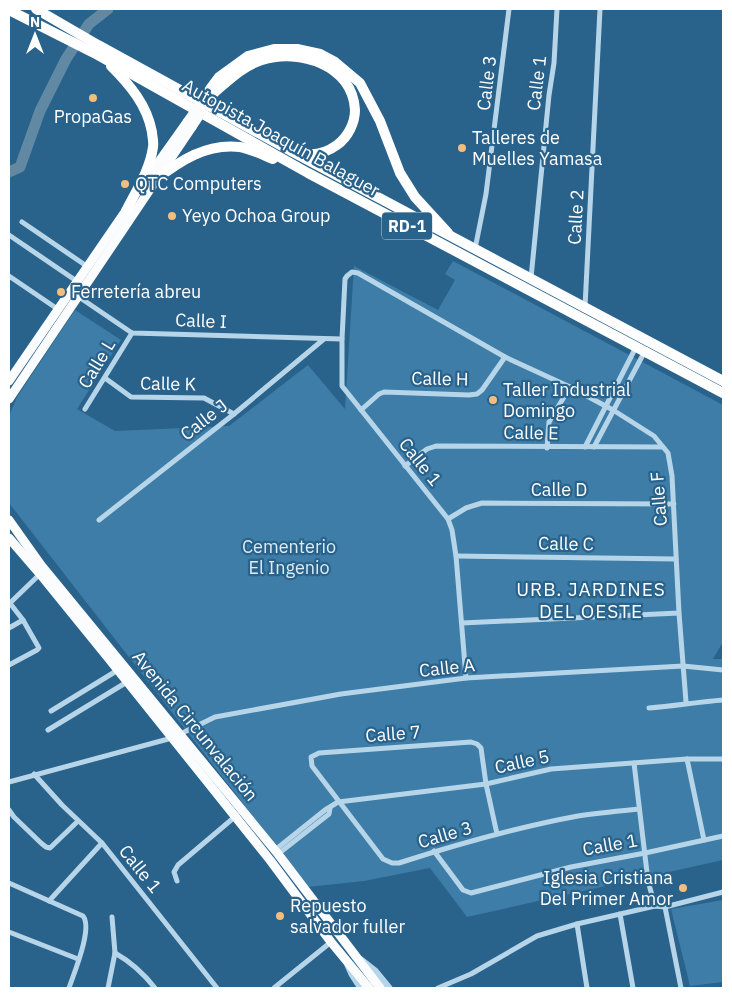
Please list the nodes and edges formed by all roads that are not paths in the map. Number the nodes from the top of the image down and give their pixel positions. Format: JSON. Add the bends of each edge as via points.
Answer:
{"nodes":[{"id":1,"x":36,"y":9,"type":"edge"},
{"id":2,"x":509,"y":9,"type":"edge"},
{"id":3,"x":558,"y":9,"type":"edge"},
{"id":4,"x":600,"y":9,"type":"edge"},
{"id":5,"x":9,"y":10,"type":"edge"},
{"id":6,"x":49,"y":12,"type":"edge"},
{"id":7,"x":96,"y":49,"type":"junction"},
{"id":8,"x":104,"y":59,"type":"junction"},
{"id":9,"x":213,"y":90,"type":"junction"},
{"id":10,"x":189,"y":124,"type":"junction"},
{"id":11,"x":293,"y":152,"type":"junction"},
{"id":12,"x":308,"y":173,"type":"junction"},
{"id":13,"x":155,"y":180,"type":"junction"},
{"id":14,"x":126,"y":211,"type":"junction"},
{"id":15,"x":22,"y":222,"type":"dead end"},
{"id":16,"x":9,"y":235,"type":"edge"},
{"id":17,"x":454,"y":239,"type":"junction"},
{"id":18,"x":474,"y":250,"type":"junction"},
{"id":19,"x":88,"y":267,"type":"junction"},
{"id":20,"x":350,"y":273,"type":"joint"},
{"id":21,"x":9,"y":276,"type":"edge"},
{"id":22,"x":531,"y":279,"type":"junction"},
{"id":23,"x":78,"y":282,"type":"junction"},
{"id":24,"x":75,"y":294,"type":"junction"},
{"id":25,"x":585,"y":308,"type":"junction"},
{"id":26,"x":59,"y":310,"type":"junction"},
{"id":27,"x":132,"y":333,"type":"junction"},
{"id":28,"x":324,"y":339,"type":"junction"},
{"id":29,"x":342,"y":339,"type":"junction"},
{"id":30,"x":640,"y":349,"type":"junction"},
{"id":31,"x":505,"y":356,"type":"junction"},
{"id":32,"x":105,"y":378,"type":"junction"},
{"id":33,"x":723,"y":381,"type":"edge"},
{"id":34,"x":9,"y":382,"type":"edge"},
{"id":35,"x":570,"y":387,"type":"junction"},
{"id":36,"x":723,"y":393,"type":"edge"},
{"id":37,"x":9,"y":399,"type":"edge"},
{"id":38,"x":605,"y":406,"type":"junction"},
{"id":39,"x":85,"y":409,"type":"dead end"},
{"id":40,"x":361,"y":410,"type":"junction"},
{"id":41,"x":613,"y":410,"type":"junction"},
{"id":42,"x":234,"y":414,"type":"junction"},
{"id":43,"x":594,"y":447,"type":"junction"},
{"id":44,"x":663,"y":447,"type":"junction"},
{"id":45,"x":547,"y":448,"type":"junction"},
{"id":46,"x":585,"y":448,"type":"junction"},
{"id":47,"x":406,"y":466,"type":"junction"},
{"id":48,"x":674,"y":504,"type":"junction"},
{"id":49,"x":448,"y":519,"type":"junction"},
{"id":50,"x":9,"y":520,"type":"edge"},
{"id":51,"x":99,"y":520,"type":"dead end"},
{"id":52,"x":9,"y":538,"type":"edge"},
{"id":53,"x":456,"y":556,"type":"junction"},
{"id":54,"x":676,"y":558,"type":"junction"},
{"id":55,"x":43,"y":572,"type":"junction"},
{"id":56,"x":9,"y":602,"type":"edge"},
{"id":57,"x":679,"y":613,"type":"junction"},
{"id":58,"x":23,"y":620,"type":"junction"},
{"id":59,"x":462,"y":622,"type":"junction"},
{"id":60,"x":9,"y":628,"type":"edge"},
{"id":61,"x":9,"y":665,"type":"edge"},
{"id":62,"x":683,"y":666,"type":"junction"},
{"id":63,"x":118,"y":670,"type":"junction"},
{"id":64,"x":723,"y":670,"type":"edge"},
{"id":65,"x":466,"y":678,"type":"junction"},
{"id":66,"x":127,"y":682,"type":"junction"},
{"id":67,"x":723,"y":700,"type":"edge"},
{"id":68,"x":686,"y":702,"type":"junction"},
{"id":69,"x":648,"y":708,"type":"dead end"},
{"id":70,"x":51,"y":711,"type":"dead end"},
{"id":71,"x":48,"y":730,"type":"dead end"},
{"id":72,"x":176,"y":736,"type":"junction"},
{"id":73,"x":311,"y":757,"type":"joint"},
{"id":74,"x":723,"y":758,"type":"edge"},
{"id":75,"x":687,"y":759,"type":"junction"},
{"id":76,"x":634,"y":763,"type":"junction"},
{"id":77,"x":34,"y":774,"type":"junction"},
{"id":78,"x":9,"y":782,"type":"edge"},
{"id":79,"x":486,"y":784,"type":"junction"},
{"id":80,"x":338,"y":802,"type":"junction"},
{"id":81,"x":639,"y":809,"type":"junction"},
{"id":82,"x":9,"y":810,"type":"edge"},
{"id":83,"x":242,"y":811,"type":"junction"},
{"id":84,"x":234,"y":818,"type":"junction"},
{"id":85,"x":78,"y":821,"type":"junction"},
{"id":86,"x":497,"y":834,"type":"junction"},
{"id":87,"x":723,"y":836,"type":"edge"},
{"id":88,"x":704,"y":840,"type":"junction"},
{"id":89,"x":102,"y":843,"type":"junction"},
{"id":90,"x":276,"y":852,"type":"junction"},
{"id":91,"x":434,"y":852,"type":"junction"},
{"id":92,"x":645,"y":853,"type":"junction"},
{"id":93,"x":177,"y":881,"type":"dead end"},
{"id":94,"x":9,"y":883,"type":"edge"},
{"id":95,"x":723,"y":892,"type":"edge"},
{"id":96,"x":49,"y":901,"type":"junction"},
{"id":97,"x":655,"y":906,"type":"junction"},
{"id":98,"x":665,"y":907,"type":"junction"},
{"id":99,"x":620,"y":914,"type":"junction"},
{"id":100,"x":112,"y":917,"type":"dead end"},
{"id":101,"x":576,"y":924,"type":"junction"},
{"id":102,"x":9,"y":932,"type":"edge"},
{"id":103,"x":331,"y":942,"type":"junction"},
{"id":104,"x":115,"y":953,"type":"junction"},
{"id":105,"x":78,"y":959,"type":"junction"},
{"id":106,"x":350,"y":959,"type":"junction"},
{"id":107,"x":70,"y":988,"type":"edge"},
{"id":108,"x":108,"y":988,"type":"edge"},
{"id":109,"x":155,"y":988,"type":"edge"},
{"id":110,"x":217,"y":988,"type":"edge"},
{"id":111,"x":274,"y":988,"type":"edge"},
{"id":112,"x":361,"y":988,"type":"edge"},
{"id":113,"x":369,"y":988,"type":"edge"},
{"id":114,"x":380,"y":988,"type":"edge"},
{"id":115,"x":389,"y":988,"type":"edge"},
{"id":116,"x":438,"y":988,"type":"edge"},
{"id":117,"x":587,"y":988,"type":"edge"},
{"id":118,"x":633,"y":988,"type":"edge"},
{"id":119,"x":681,"y":988,"type":"edge"}],
"edges":[{"from":1,"to":6,"type":"highway","name":"Autopista Joaquín Balaguer","number":"RD-1"},
{"from":2,"to":18,"type":"street","name":"Calle 3","via":[[486,194]]},
{"from":3,"to":22,"type":"street","name":"Calle 1"},
{"from":4,"to":25,"type":"street","name":"Calle 2"},
{"from":5,"to":7,"type":"highway","name":"Autopista Joaquín Balaguer","number":"RD-1","via":[[61,37]]},
{"from":6,"to":7,"type":"highway","name":"Autopista Joaquín Balaguer","number":"RD-1"},
{"from":7,"to":8,"type":"highway","name":"Autopista Joaquín Balaguer","number":"RD-1"},
{"from":7,"to":11,"type":"highway","name":"Autopista Joaquín Balaguer","number":"RD-1"},
{"from":8,"to":12,"type":"highway","name":"Autopista Joaquín Balaguer","number":"RD-1"},
{"from":8,"to":14,"type":"highway","via":[[129,84],[140,101],[150,120],[154,145],[146,172]]},
{"from":9,"to":10,"type":"main road","bridge":true},
{"from":9,"to":11,"type":"highway","via":[[251,64],[273,57],[307,58],[338,73],[349,86],[354,102],[352,127],[332,149],[320,154]]},
{"from":9,"to":17,"type":"highway","via":[[220,77],[248,56],[274,49],[297,49],[320,54],[335,62],[360,82],[380,121],[400,173],[415,197]]},
{"from":10,"to":13,"type":"main road"},
{"from":10,"to":14,"type":"main road"},
{"from":11,"to":17,"type":"highway","name":"Autopista Joaquín Balaguer","number":"RD-1"},
{"from":12,"to":13,"type":"highway","via":[[241,147],[195,154]]},
{"from":12,"to":30,"type":"highway","name":"Autopista Joaquín Balaguer","number":"RD-1"},
{"from":13,"to":24,"type":"main road"},
{"from":14,"to":19,"type":"main road"},
{"from":15,"to":19,"type":"street"},
{"from":16,"to":23,"type":"street"},
{"from":17,"to":18,"type":"highway","name":"Autopista Joaquín Balaguer","number":"RD-1"},
{"from":18,"to":22,"type":"highway","name":"Autopista Joaquín Balaguer","number":"RD-1"},
{"from":19,"to":23,"type":"main road"},
{"from":20,"to":29,"type":"street","name":"Calle 1","via":[[346,279]]},
{"from":20,"to":31,"type":"street","name":"Calle F","via":[[358,273]]},
{"from":21,"to":26,"type":"street"},
{"from":22,"to":25,"type":"highway","name":"Autopista Joaquín Balaguer","number":"RD-1"},
{"from":23,"to":24,"type":"main road"},
{"from":24,"to":26,"type":"main road"},
{"from":24,"to":27,"type":"street"},
{"from":24,"to":37,"type":"main road"},
{"from":25,"to":33,"type":"highway","name":"Autopista Joaquín Balaguer","number":"RD-1"},
{"from":26,"to":34,"type":"main road"},
{"from":27,"to":28,"type":"street","name":"Calle I"},
{"from":27,"to":32,"type":"street","name":"Calle L"},
{"from":28,"to":29,"type":"street","name":"Calle I"},
{"from":28,"to":42,"type":"street","name":"Calle J"},
{"from":29,"to":40,"type":"street","name":"Calle 1","via":[[342,386]]},
{"from":30,"to":36,"type":"highway","name":"Autopista Joaquín Balaguer","number":"RD-1"},
{"from":30,"to":38,"type":"street"},
{"from":30,"to":41,"type":"street"},
{"from":31,"to":35,"type":"street","name":"Calle F"},
{"from":31,"to":40,"type":"street","name":"Calle H","via":[[476,394],[384,392]]},
{"from":32,"to":39,"type":"street","name":"Calle L"},
{"from":32,"to":42,"type":"street","name":"Calle K","via":[[131,397],[204,398]]},
{"from":35,"to":38,"type":"street","name":"Calle F"},
{"from":35,"to":45,"type":"street","via":[[549,422]]},
{"from":38,"to":41,"type":"street","name":"Calle F"},
{"from":38,"to":46,"type":"street"},
{"from":40,"to":47,"type":"street","name":"Calle 1"},
{"from":41,"to":43,"type":"street"},
{"from":41,"to":44,"type":"street","name":"Calle F","via":[[654,436]]},
{"from":42,"to":51,"type":"street","name":"Calle J"},
{"from":43,"to":44,"type":"street","name":"Calle E"},
{"from":43,"to":46,"type":"street","name":"Calle E"},
{"from":44,"to":48,"type":"street","name":"Calle F","via":[[670,460]]},
{"from":45,"to":46,"type":"street","name":"Calle E"},
{"from":45,"to":47,"type":"street","name":"Calle E","via":[[436,446]]},
{"from":47,"to":49,"type":"street","name":"Calle 1"},
{"from":48,"to":49,"type":"street","name":"Calle D","via":[[482,503]]},
{"from":48,"to":54,"type":"street","name":"Calle F"},
{"from":49,"to":53,"type":"street","name":"Calle 1"},
{"from":50,"to":55,"type":"main road","name":"Avenida Circunvalación"},
{"from":52,"to":55,"type":"main road","name":"Avenida Circunvalación"},
{"from":53,"to":54,"type":"street","name":"Calle C"},
{"from":53,"to":59,"type":"street","name":"Calle 1"},
{"from":54,"to":57,"type":"street","name":"Calle F"},
{"from":55,"to":56,"type":"street"},
{"from":55,"to":63,"type":"main road","name":"Avenida Circunvalación"},
{"from":55,"to":72,"type":"main road","name":"Avenida Circunvalación","via":[[115,654]]},
{"from":56,"to":58,"type":"street"},
{"from":57,"to":59,"type":"street"},
{"from":57,"to":62,"type":"street","name":"Calle F"},
{"from":58,"to":60,"type":"street"},
{"from":58,"to":61,"type":"street","via":[[39,646]]},
{"from":59,"to":65,"type":"street","name":"Calle 1"},
{"from":62,"to":64,"type":"street","name":"Calle A"},
{"from":62,"to":65,"type":"street","name":"Calle A"},
{"from":62,"to":68,"type":"street","name":"Calle F"},
{"from":63,"to":66,"type":"main road","name":"Avenida Circunvalación"},
{"from":63,"to":70,"type":"street"},
{"from":65,"to":72,"type":"street","name":"Calle A","via":[[341,694],[216,717]]},
{"from":66,"to":71,"type":"street"},
{"from":66,"to":72,"type":"main road","name":"Avenida Circunvalación"},
{"from":67,"to":68,"type":"street"},
{"from":68,"to":69,"type":"street"},
{"from":72,"to":77,"type":"street","name":"Calle A"},
{"from":72,"to":83,"type":"main road","name":"Avenida Circunvalación"},
{"from":72,"to":84,"type":"main road","name":"Avenida Circunvalación"},
{"from":73,"to":79,"type":"street","name":"Calle 7","via":[[319,753],[471,742],[481,748]]},
{"from":73,"to":80,"type":"street","name":"Calle 3","via":[[312,766]]},
{"from":74,"to":75,"type":"street","name":"Calle 5"},
{"from":75,"to":76,"type":"street","name":"Calle 5"},
{"from":75,"to":88,"type":"street"},
{"from":76,"to":79,"type":"street","name":"Calle 5","via":[[551,769]]},
{"from":76,"to":81,"type":"street"},
{"from":77,"to":78,"type":"street","name":"Calle A"},
{"from":77,"to":85,"type":"street","name":"Calle 1"},
{"from":79,"to":80,"type":"street","name":"Calle 5"},
{"from":79,"to":86,"type":"street"},
{"from":80,"to":90,"type":"street","name":"Calle 5","via":[[330,808],[329,814]]},
{"from":80,"to":91,"type":"street","name":"Calle 3","via":[[382,859],[400,863]]},
{"from":81,"to":86,"type":"street","name":"Calle 3","via":[[579,816]]},
{"from":81,"to":92,"type":"street"},
{"from":82,"to":85,"type":"street","via":[[50,848]]},
{"from":83,"to":84,"type":"street"},
{"from":83,"to":90,"type":"main road","name":"Avenida Circunvalación"},
{"from":84,"to":93,"type":"street","via":[[178,865],[174,872]]},
{"from":84,"to":103,"type":"main road","name":"Avenida Circunvalación"},
{"from":85,"to":89,"type":"street","name":"Calle 1"},
{"from":86,"to":91,"type":"street","name":"Calle 3"},
{"from":87,"to":88,"type":"street","name":"Calle 1"},
{"from":88,"to":92,"type":"street","name":"Calle 1"},
{"from":89,"to":96,"type":"street"},
{"from":89,"to":110,"type":"street","name":"Calle 1"},
{"from":90,"to":106,"type":"main road","name":"Avenida Circunvalación"},
{"from":91,"to":92,"type":"street","name":"Calle 1","via":[[463,890],[471,893],[571,867]]},
{"from":92,"to":97,"type":"street"},
{"from":94,"to":96,"type":"street"},
{"from":95,"to":98,"type":"street"},
{"from":96,"to":105,"type":"street","via":[[86,919]]},
{"from":97,"to":98,"type":"street"},
{"from":97,"to":99,"type":"street"},
{"from":98,"to":119,"type":"street"},
{"from":99,"to":101,"type":"street"},
{"from":99,"to":118,"type":"street"},
{"from":100,"to":104,"type":"street"},
{"from":101,"to":116,"type":"street","via":[[538,936],[471,974]]},
{"from":101,"to":117,"type":"street"},
{"from":102,"to":105,"type":"street"},
{"from":103,"to":106,"type":"main road","name":"Avenida Circunvalación"},
{"from":103,"to":111,"type":"street"},
{"from":104,"to":108,"type":"street"},
{"from":104,"to":109,"type":"street","via":[[139,970]]},
{"from":105,"to":107,"type":"street"},
{"from":106,"to":112,"type":"street","name":"Avenida Circunvalación","via":[[352,974]]},
{"from":106,"to":113,"type":"main road","name":"Avenida Circunvalación"},
{"from":106,"to":114,"type":"main road","name":"Avenida Circunvalación"},
{"from":106,"to":115,"type":"street","name":"Avenida Circunvalación","via":[[375,971]]}]}
